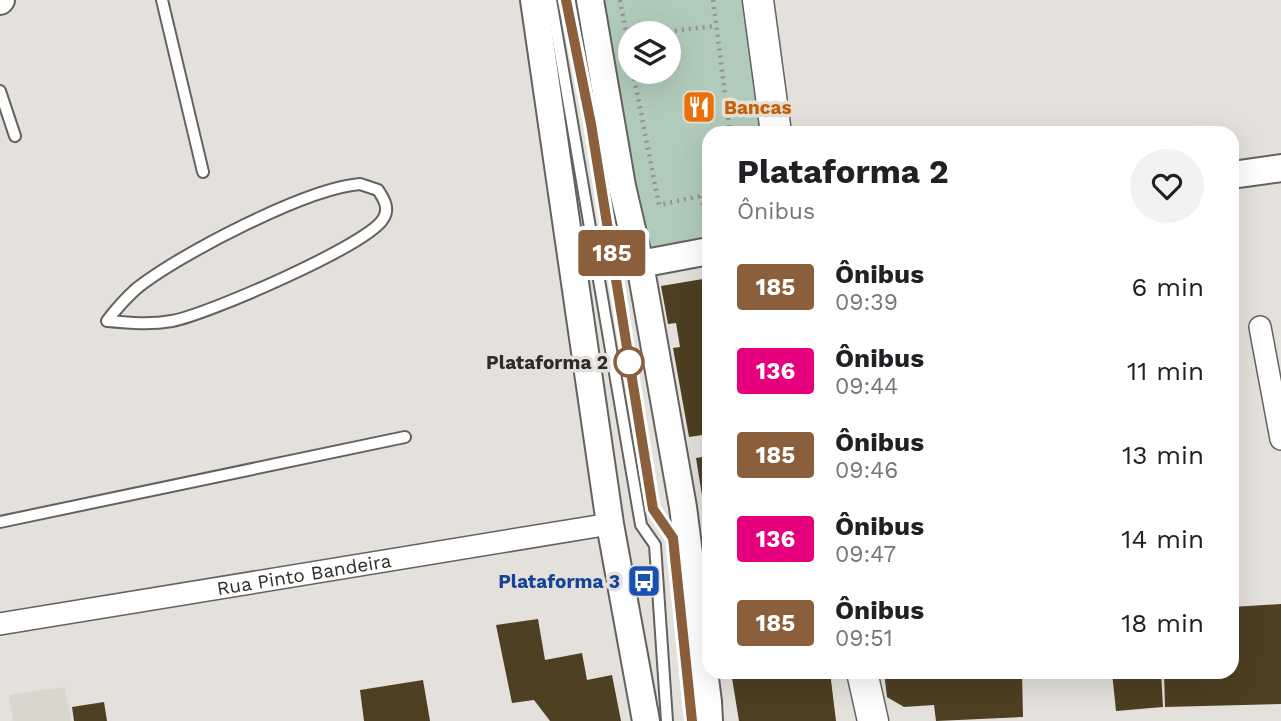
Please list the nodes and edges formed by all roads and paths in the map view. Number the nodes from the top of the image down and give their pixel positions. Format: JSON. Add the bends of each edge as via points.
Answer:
{"nodes":[{"id":1,"x":162,"y":0,"type":"edge"},
{"id":2,"x":534,"y":0,"type":"edge"},
{"id":3,"x":551,"y":0,"type":"edge"},
{"id":4,"x":566,"y":0,"type":"edge"},
{"id":5,"x":590,"y":0,"type":"edge"},
{"id":6,"x":620,"y":0,"type":"edge"},
{"id":7,"x":713,"y":0,"type":"edge"},
{"id":8,"x":758,"y":0,"type":"edge"},
{"id":9,"x":624,"y":21,"type":"edge"},
{"id":10,"x":716,"y":26,"type":"junction"},
{"id":11,"x":681,"y":30,"type":"edge"},
{"id":12,"x":636,"y":84,"type":"edge"},
{"id":13,"x":0,"y":91,"type":"edge"},
{"id":14,"x":591,"y":124,"type":"junction"},
{"id":15,"x":729,"y":126,"type":"edge"},
{"id":16,"x":775,"y":126,"type":"edge"},
{"id":17,"x":15,"y":136,"type":"dead end"},
{"id":18,"x":617,"y":156,"type":"junction"},
{"id":19,"x":1281,"y":168,"type":"edge"},
{"id":20,"x":203,"y":172,"type":"dead end"},
{"id":21,"x":1239,"y":173,"type":"edge"},
{"id":22,"x":701,"y":196,"type":"joint"},
{"id":23,"x":702,"y":201,"type":"edge"},
{"id":24,"x":702,"y":252,"type":"edge"},
{"id":25,"x":640,"y":264,"type":"junction"},
{"id":26,"x":107,"y":321,"type":"joint"},
{"id":27,"x":1260,"y":327,"type":"dead end"},
{"id":28,"x":405,"y":437,"type":"dead end"},
{"id":29,"x":1281,"y":439,"type":"edge"},
{"id":30,"x":0,"y":522,"type":"edge"},
{"id":31,"x":610,"y":524,"type":"junction"},
{"id":32,"x":0,"y":624,"type":"edge"},
{"id":33,"x":702,"y":655,"type":"edge"},
{"id":34,"x":705,"y":679,"type":"edge"},
{"id":35,"x":864,"y":679,"type":"edge"},
{"id":36,"x":646,"y":721,"type":"edge"},
{"id":37,"x":667,"y":721,"type":"edge"},
{"id":38,"x":692,"y":721,"type":"edge"},
{"id":39,"x":709,"y":721,"type":"edge"},
{"id":40,"x":873,"y":721,"type":"edge"}],
"edges":[{"from":1,"to":20,"type":"lane"},
{"from":2,"to":31,"type":"street"},
{"from":3,"to":37,"type":"lane","via":[[641,525],[655,545]]},
{"from":4,"to":14,"type":"lane"},
{"from":5,"to":18,"type":"street"},
{"from":6,"to":9,"type":"path"},
{"from":7,"to":10,"type":"path"},
{"from":8,"to":16,"type":"main road"},
{"from":10,"to":11,"type":"path"},
{"from":10,"to":15,"type":"path"},
{"from":12,"to":22,"type":"path","via":[[659,205]]},
{"from":13,"to":17,"type":"lane"},
{"from":14,"to":18,"type":"lane"},
{"from":14,"to":38,"type":"lane","via":[[653,509],[673,538]]},
{"from":18,"to":25,"type":"street"},
{"from":19,"to":21,"type":"street"},
{"from":22,"to":23,"type":"path"},
{"from":24,"to":25,"type":"street"},
{"from":25,"to":33,"type":"street","via":[[683,507]]},
{"from":26,"to":26,"type":"lane","via":[[172,321],[229,303],[370,232],[382,223],[386,202],[378,190],[359,184],[327,190],[293,204],[169,267],[122,301]]},
{"from":27,"to":29,"type":"street"},
{"from":28,"to":30,"type":"lane"},
{"from":31,"to":32,"type":"street","name":"Rua Pinto Bandeira"},
{"from":31,"to":36,"type":"street"},
{"from":34,"to":39,"type":"street"},
{"from":35,"to":40,"type":"main road"}]}
